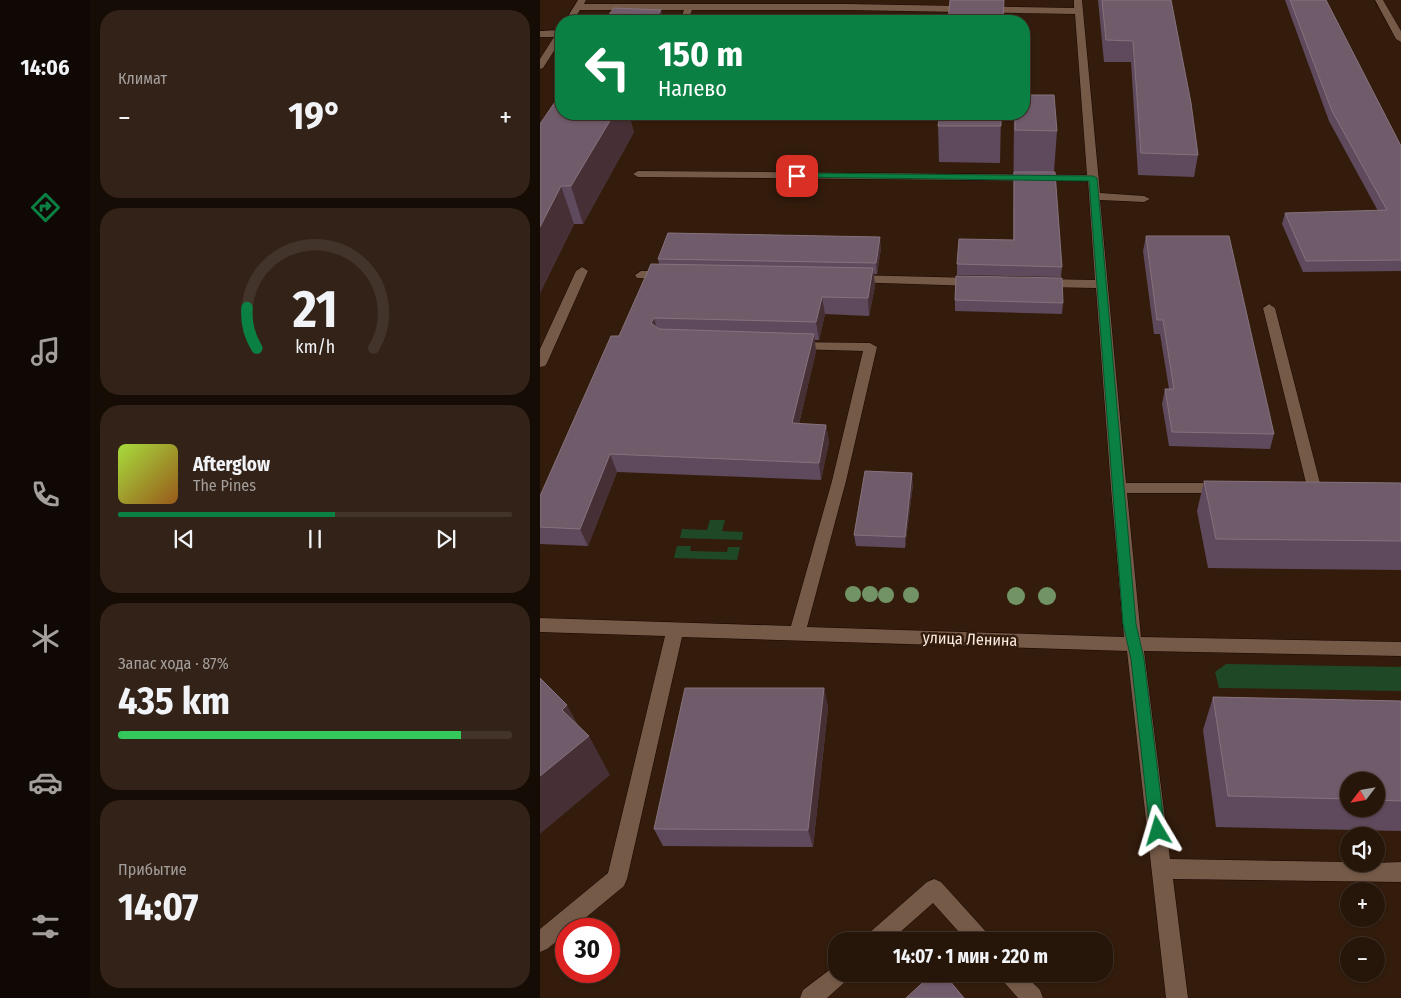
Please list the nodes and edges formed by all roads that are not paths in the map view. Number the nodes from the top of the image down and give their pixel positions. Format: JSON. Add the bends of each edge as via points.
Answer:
{"nodes":[{"id":1,"x":1078,"y":0,"type":"edge"},
{"id":2,"x":1379,"y":0,"type":"edge"},
{"id":3,"x":580,"y":4,"type":"edge"},
{"id":4,"x":666,"y":4,"type":"edge"},
{"id":5,"x":848,"y":4,"type":"edge"},
{"id":6,"x":690,"y":7,"type":"junction"},
{"id":7,"x":1080,"y":11,"type":"junction"},
{"id":8,"x":573,"y":15,"type":"edge"},
{"id":9,"x":687,"y":15,"type":"edge"},
{"id":10,"x":540,"y":34,"type":"edge"},
{"id":11,"x":555,"y":34,"type":"edge"},
{"id":12,"x":1401,"y":40,"type":"edge"},
{"id":13,"x":555,"y":43,"type":"edge"},
{"id":14,"x":540,"y":66,"type":"edge"},
{"id":15,"x":638,"y":174,"type":"dead end"},
{"id":16,"x":1093,"y":178,"type":"junction"},
{"id":17,"x":1094,"y":196,"type":"junction"},
{"id":18,"x":1144,"y":199,"type":"dead end"},
{"id":19,"x":582,"y":271,"type":"dead end"},
{"id":20,"x":641,"y":275,"type":"dead end"},
{"id":21,"x":680,"y":276,"type":"edge"},
{"id":22,"x":837,"y":279,"type":"edge"},
{"id":23,"x":984,"y":282,"type":"edge"},
{"id":24,"x":1033,"y":283,"type":"edge"},
{"id":25,"x":1102,"y":284,"type":"junction"},
{"id":26,"x":1269,"y":308,"type":"dead end"},
{"id":27,"x":782,"y":344,"type":"edge"},
{"id":28,"x":540,"y":363,"type":"edge"},
{"id":29,"x":1118,"y":488,"type":"junction"},
{"id":30,"x":1236,"y":488,"type":"edge"},
{"id":31,"x":1333,"y":488,"type":"edge"},
{"id":32,"x":540,"y":626,"type":"edge"},
{"id":33,"x":675,"y":630,"type":"junction"},
{"id":34,"x":797,"y":634,"type":"junction"},
{"id":35,"x":1135,"y":644,"type":"junction"},
{"id":36,"x":1401,"y":649,"type":"edge"},
{"id":37,"x":1162,"y":869,"type":"junction"},
{"id":38,"x":1401,"y":872,"type":"edge"},
{"id":39,"x":885,"y":932,"type":"edge"},
{"id":40,"x":973,"y":932,"type":"edge"},
{"id":41,"x":540,"y":942,"type":"edge"},
{"id":42,"x":830,"y":982,"type":"edge"},
{"id":43,"x":1017,"y":982,"type":"edge"},
{"id":44,"x":812,"y":998,"type":"edge"},
{"id":45,"x":1032,"y":998,"type":"edge"},
{"id":46,"x":1177,"y":998,"type":"edge"}],
"edges":[{"from":1,"to":7,"type":"street"},
{"from":2,"to":12,"type":"street"},
{"from":3,"to":4,"type":"street"},
{"from":3,"to":8,"type":"street"},
{"from":4,"to":6,"type":"street"},
{"from":5,"to":6,"type":"street"},
{"from":5,"to":7,"type":"street"},
{"from":6,"to":9,"type":"street"},
{"from":7,"to":16,"type":"street"},
{"from":10,"to":11,"type":"street"},
{"from":13,"to":14,"type":"street"},
{"from":15,"to":16,"type":"street"},
{"from":16,"to":17,"type":"street"},
{"from":17,"to":18,"type":"street"},
{"from":17,"to":25,"type":"street"},
{"from":19,"to":28,"type":"street"},
{"from":20,"to":21,"type":"street"},
{"from":22,"to":23,"type":"street"},
{"from":24,"to":25,"type":"street"},
{"from":25,"to":29,"type":"street"},
{"from":26,"to":31,"type":"street","via":[[1309,487]]},
{"from":27,"to":34,"type":"street","via":[[870,347],[840,481]]},
{"from":29,"to":30,"type":"street"},
{"from":29,"to":35,"type":"street","via":[[1130,624]]},
{"from":32,"to":33,"type":"street","name":"улица Ленина"},
{"from":33,"to":34,"type":"street","name":"улица Ленина"},
{"from":33,"to":41,"type":"street","via":[[617,879]]},
{"from":34,"to":35,"type":"street","name":"улица Ленина"},
{"from":35,"to":36,"type":"street","name":"улица Ленина"},
{"from":35,"to":37,"type":"street"},
{"from":37,"to":38,"type":"street"},
{"from":37,"to":46,"type":"street"},
{"from":39,"to":40,"type":"street","via":[[934,889]]},
{"from":42,"to":44,"type":"street"},
{"from":43,"to":45,"type":"street"}]}
